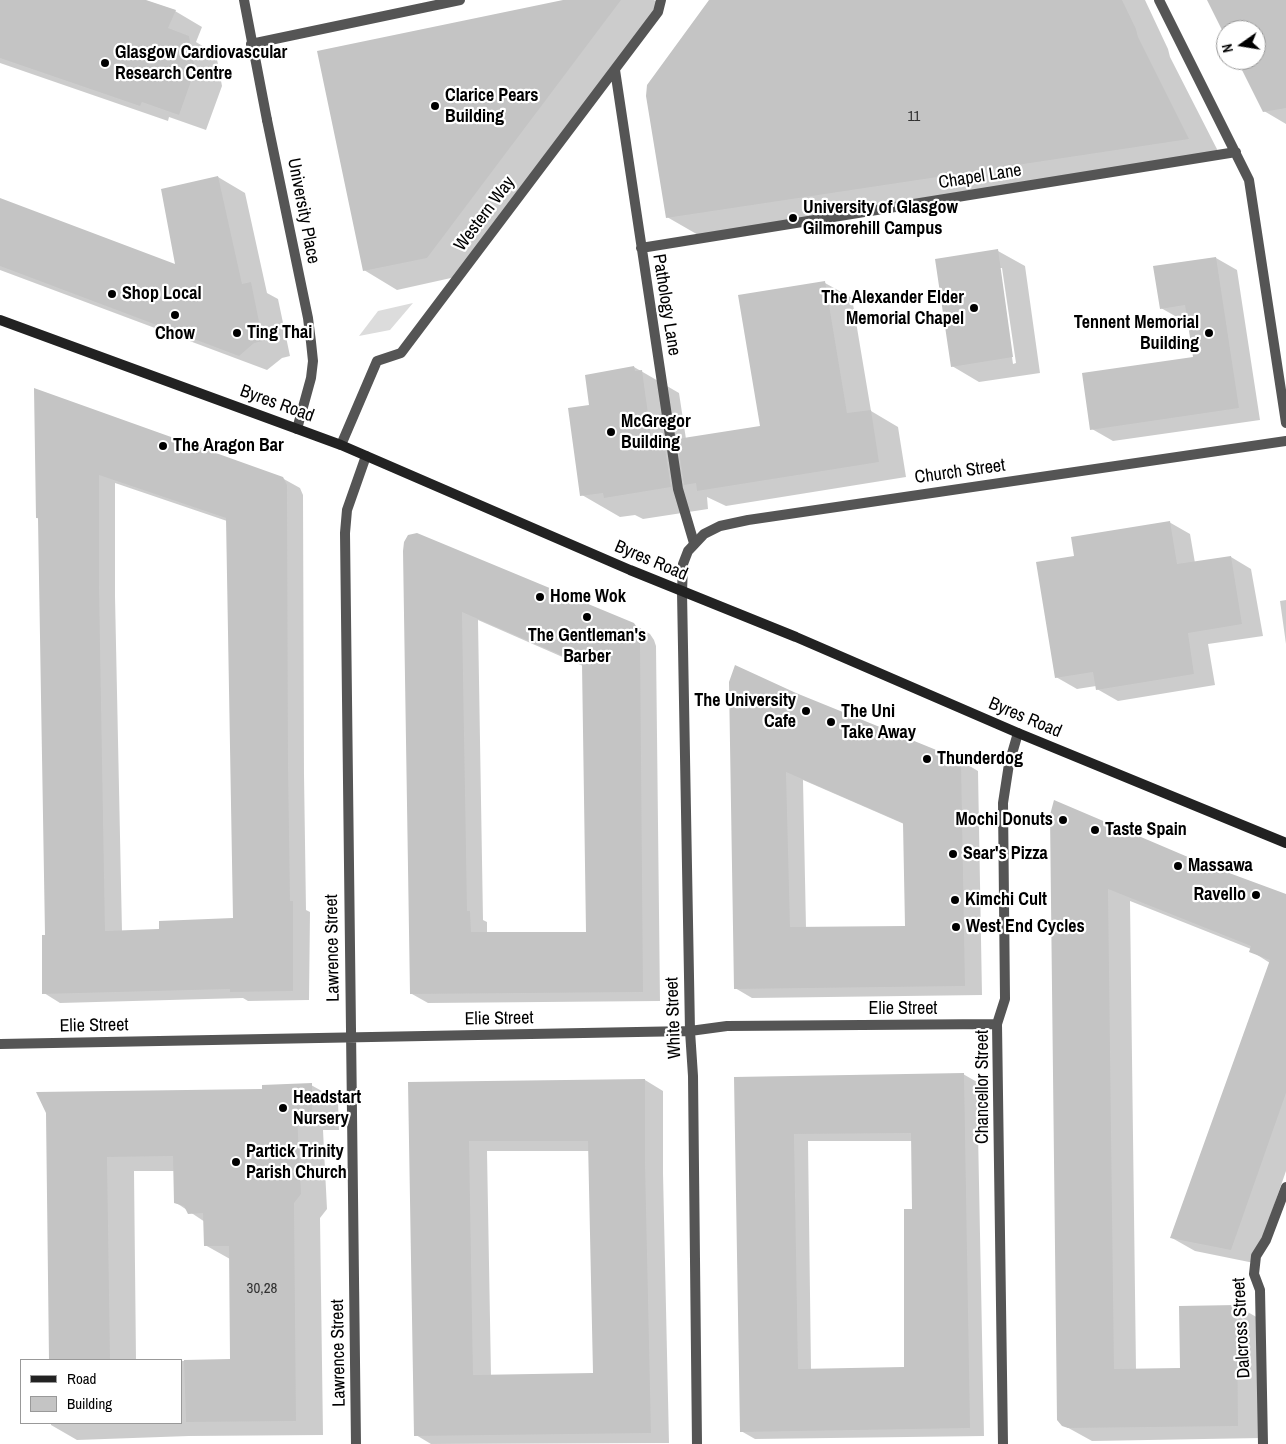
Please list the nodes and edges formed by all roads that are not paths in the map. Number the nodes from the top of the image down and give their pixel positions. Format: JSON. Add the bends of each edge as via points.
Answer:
{"nodes":[{"id":1,"x":244,"y":0,"type":"edge"},
{"id":2,"x":460,"y":0,"type":"edge"},
{"id":3,"x":661,"y":0,"type":"edge"},
{"id":4,"x":1159,"y":0,"type":"edge"},
{"id":5,"x":251,"y":44,"type":"junction"},
{"id":6,"x":614,"y":70,"type":"junction"},
{"id":7,"x":1236,"y":152,"type":"junction"},
{"id":8,"x":641,"y":248,"type":"junction"},
{"id":9,"x":0,"y":320,"type":"edge"},
{"id":10,"x":1286,"y":423,"type":"edge"},
{"id":11,"x":297,"y":429,"type":"junction"},
{"id":12,"x":1286,"y":441,"type":"edge"},
{"id":13,"x":341,"y":445,"type":"junction"},
{"id":14,"x":366,"y":456,"type":"junction"},
{"id":15,"x":694,"y":543,"type":"junction"},
{"id":16,"x":682,"y":592,"type":"junction"},
{"id":17,"x":1018,"y":733,"type":"junction"},
{"id":18,"x":1286,"y":843,"type":"edge"},
{"id":19,"x":998,"y":1024,"type":"junction"},
{"id":20,"x":690,"y":1031,"type":"junction"},
{"id":21,"x":350,"y":1038,"type":"junction"},
{"id":22,"x":0,"y":1044,"type":"edge"},
{"id":23,"x":1286,"y":1187,"type":"edge"},
{"id":24,"x":356,"y":1444,"type":"edge"},
{"id":25,"x":697,"y":1444,"type":"edge"},
{"id":26,"x":1003,"y":1444,"type":"edge"},
{"id":27,"x":1263,"y":1444,"type":"edge"}],
"edges":[{"from":1,"to":5,"type":"street","name":"University Place"},
{"from":2,"to":5,"type":"street"},
{"from":3,"to":6,"type":"street","name":"Western Way","via":[[658,12]]},
{"from":4,"to":7,"type":"street"},
{"from":5,"to":11,"type":"street","name":"University Place","via":[[311,342],[311,378]]},
{"from":6,"to":8,"type":"street","name":"Pathology Lane"},
{"from":6,"to":13,"type":"street","name":"Western Way","via":[[401,353],[377,361]]},
{"from":7,"to":8,"type":"street","name":"Chapel Lane"},
{"from":7,"to":10,"type":"street","via":[[1249,180]]},
{"from":8,"to":15,"type":"street","name":"Pathology Lane","via":[[678,488]]},
{"from":9,"to":11,"type":"main road","name":"Byres Road"},
{"from":11,"to":13,"type":"main road","name":"Byres Road"},
{"from":12,"to":15,"type":"street","name":"Church Street","via":[[748,520],[720,526]]},
{"from":13,"to":14,"type":"main road","name":"Byres Road"},
{"from":14,"to":16,"type":"main road","name":"Byres Road"},
{"from":14,"to":21,"type":"street","name":"Lawrence Street","via":[[347,510],[345,532]]},
{"from":15,"to":16,"type":"street","name":"Church Street","via":[[683,564]]},
{"from":16,"to":17,"type":"main road","name":"Byres Road","via":[[796,637]]},
{"from":16,"to":20,"type":"street","name":"White Street"},
{"from":17,"to":18,"type":"main road","name":"Byres Road"},
{"from":17,"to":19,"type":"street","name":"Chancellor Street","via":[[1003,803],[1005,999]]},
{"from":19,"to":20,"type":"street","name":"Elie Street","via":[[727,1026]]},
{"from":19,"to":26,"type":"street","name":"Chancellor Street"},
{"from":20,"to":21,"type":"street","name":"Elie Street"},
{"from":20,"to":25,"type":"street","name":"White Street"},
{"from":21,"to":22,"type":"street","name":"Elie Street"},
{"from":21,"to":24,"type":"street","name":"Lawrence Street"},
{"from":23,"to":27,"type":"street","name":"Dalcross Street","via":[[1266,1240],[1256,1256],[1254,1274],[1260,1290]]}]}
